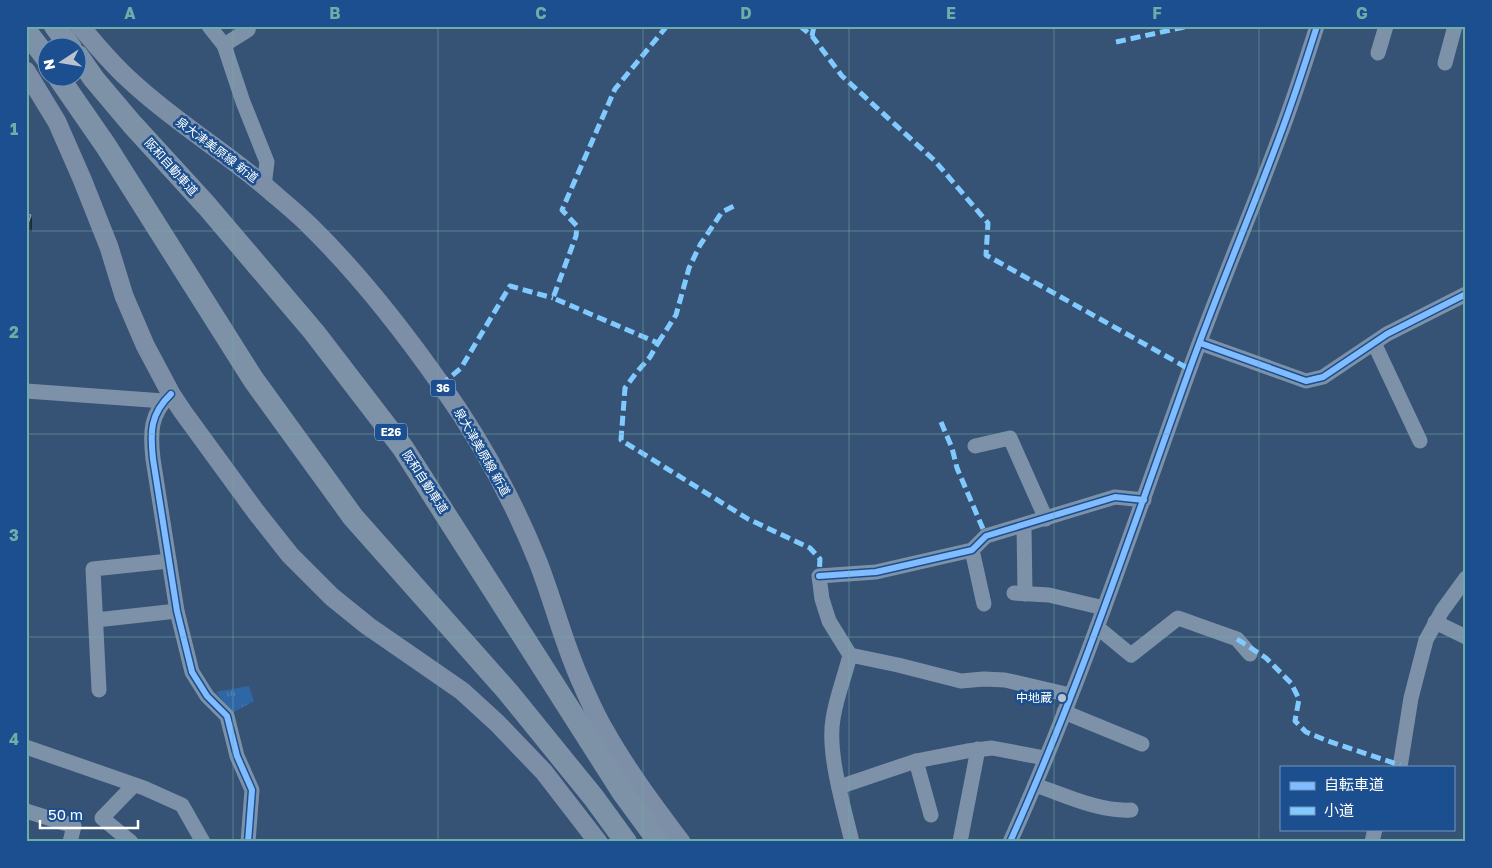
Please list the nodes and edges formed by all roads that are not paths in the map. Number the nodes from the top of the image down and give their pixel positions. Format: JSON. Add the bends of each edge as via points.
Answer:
{"nodes":[{"id":1,"x":28,"y":26,"type":"edge"},
{"id":2,"x":55,"y":26,"type":"edge"},
{"id":3,"x":80,"y":26,"type":"edge"},
{"id":4,"x":209,"y":26,"type":"edge"},
{"id":5,"x":249,"y":26,"type":"edge"},
{"id":6,"x":1317,"y":26,"type":"edge"},
{"id":7,"x":1386,"y":26,"type":"edge"},
{"id":8,"x":1455,"y":26,"type":"edge"},
{"id":9,"x":26,"y":30,"type":"edge"},
{"id":10,"x":64,"y":38,"type":"edge"},
{"id":11,"x":224,"y":45,"type":"junction"},
{"id":12,"x":38,"y":46,"type":"edge"},
{"id":13,"x":1378,"y":53,"type":"dead end"},
{"id":14,"x":1445,"y":63,"type":"dead end"},
{"id":15,"x":88,"y":70,"type":"edge"},
{"id":16,"x":26,"y":71,"type":"edge"},
{"id":17,"x":66,"y":88,"type":"edge"},
{"id":18,"x":264,"y":186,"type":"junction"},
{"id":19,"x":1466,"y":294,"type":"edge"},
{"id":20,"x":1200,"y":342,"type":"junction"},
{"id":21,"x":1374,"y":343,"type":"junction"},
{"id":22,"x":26,"y":391,"type":"edge"},
{"id":23,"x":168,"y":397,"type":"junction"},
{"id":24,"x":1420,"y":442,"type":"dead end"},
{"id":25,"x":975,"y":446,"type":"dead end"},
{"id":26,"x":1144,"y":500,"type":"junction"},
{"id":27,"x":1046,"y":519,"type":"junction"},
{"id":28,"x":1024,"y":526,"type":"junction"},
{"id":29,"x":972,"y":550,"type":"junction"},
{"id":30,"x":169,"y":561,"type":"junction"},
{"id":31,"x":1466,"y":578,"type":"edge"},
{"id":32,"x":984,"y":604,"type":"dead end"},
{"id":33,"x":1104,"y":608,"type":"junction"},
{"id":34,"x":177,"y":611,"type":"junction"},
{"id":35,"x":96,"y":620,"type":"junction"},
{"id":36,"x":1434,"y":625,"type":"junction"},
{"id":37,"x":1097,"y":627,"type":"junction"},
{"id":38,"x":1466,"y":637,"type":"edge"},
{"id":39,"x":1250,"y":654,"type":"dead end"},
{"id":40,"x":850,"y":655,"type":"junction"},
{"id":41,"x":99,"y":690,"type":"dead end"},
{"id":42,"x":1070,"y":695,"type":"junction"},
{"id":43,"x":1064,"y":712,"type":"junction"},
{"id":44,"x":1142,"y":744,"type":"dead end"},
{"id":45,"x":26,"y":748,"type":"edge"},
{"id":46,"x":978,"y":750,"type":"junction"},
{"id":47,"x":1045,"y":758,"type":"junction"},
{"id":48,"x":916,"y":761,"type":"junction"},
{"id":49,"x":1400,"y":766,"type":"edge"},
{"id":50,"x":134,"y":785,"type":"junction"},
{"id":51,"x":1035,"y":785,"type":"junction"},
{"id":52,"x":839,"y":787,"type":"junction"},
{"id":53,"x":26,"y":810,"type":"edge"},
{"id":54,"x":1131,"y":810,"type":"dead end"},
{"id":55,"x":931,"y":816,"type":"dead end"},
{"id":56,"x":70,"y":842,"type":"edge"},
{"id":57,"x":131,"y":842,"type":"edge"},
{"id":58,"x":203,"y":842,"type":"edge"},
{"id":59,"x":248,"y":842,"type":"edge"},
{"id":60,"x":598,"y":842,"type":"edge"},
{"id":61,"x":626,"y":842,"type":"edge"},
{"id":62,"x":659,"y":842,"type":"edge"},
{"id":63,"x":681,"y":842,"type":"edge"},
{"id":64,"x":852,"y":842,"type":"edge"},
{"id":65,"x":960,"y":842,"type":"edge"},
{"id":66,"x":1010,"y":842,"type":"edge"}],
"edges":[{"from":1,"to":9,"type":"street"},
{"from":2,"to":10,"type":"highway"},
{"from":3,"to":18,"type":"main road","name":"泉大津美原線 新道","number":"36","via":[[132,83]]},
{"from":4,"to":11,"type":"street"},
{"from":5,"to":11,"type":"street","via":[[248,30]]},
{"from":6,"to":20,"type":"street","via":[[1280,136]]},
{"from":7,"to":13,"type":"street"},
{"from":8,"to":14,"type":"street"},
{"from":9,"to":12,"type":"highway"},
{"from":11,"to":18,"type":"street","via":[[267,162]]},
{"from":15,"to":62,"type":"highway","name":"阪和自動車道","number":"E26","via":[[314,332],[403,448],[572,715]]},
{"from":16,"to":23,"type":"main road","via":[[57,122],[82,179],[128,305]]},
{"from":17,"to":61,"type":"highway","via":[[253,379],[353,517],[508,692]]},
{"from":18,"to":63,"type":"main road","name":"泉大津美原線 新道","number":"36","via":[[309,224],[344,261],[374,296],[468,424],[520,520],[539,564],[580,682],[631,773]]},
{"from":19,"to":21,"type":"street"},
{"from":20,"to":21,"type":"street","via":[[1306,381],[1323,377]]},
{"from":20,"to":26,"type":"street"},
{"from":21,"to":24,"type":"street"},
{"from":22,"to":23,"type":"street"},
{"from":23,"to":30,"type":"street","via":[[153,421],[150,436]]},
{"from":23,"to":60,"type":"main road","via":[[290,554],[332,597],[462,691],[497,723],[544,772]]},
{"from":25,"to":27,"type":"street","via":[[1010,438]]},
{"from":26,"to":27,"type":"street","via":[[1114,497]]},
{"from":26,"to":33,"type":"street"},
{"from":27,"to":28,"type":"street"},
{"from":28,"to":29,"type":"street","via":[[986,536]]},
{"from":28,"to":33,"type":"street","via":[[1020,594],[1049,595]]},
{"from":29,"to":32,"type":"street"},
{"from":29,"to":40,"type":"street","via":[[876,572],[819,576],[829,621]]},
{"from":30,"to":34,"type":"street"},
{"from":30,"to":35,"type":"street","via":[[93,569]]},
{"from":31,"to":36,"type":"street"},
{"from":33,"to":37,"type":"street"},
{"from":34,"to":35,"type":"street"},
{"from":34,"to":59,"type":"street","via":[[192,672],[207,696],[227,716],[237,756],[252,790]]},
{"from":35,"to":41,"type":"street"},
{"from":36,"to":38,"type":"street"},
{"from":36,"to":49,"type":"street","via":[[1426,640],[1411,698]]},
{"from":37,"to":39,"type":"street","via":[[1131,655],[1178,618],[1237,639]]},
{"from":37,"to":42,"type":"street"},
{"from":40,"to":42,"type":"street","via":[[961,681],[1005,680]]},
{"from":40,"to":52,"type":"street","via":[[832,720]]},
{"from":42,"to":43,"type":"street"},
{"from":43,"to":44,"type":"street"},
{"from":43,"to":47,"type":"street"},
{"from":45,"to":50,"type":"street"},
{"from":46,"to":47,"type":"street","via":[[992,748]]},
{"from":46,"to":48,"type":"street"},
{"from":46,"to":65,"type":"street"},
{"from":47,"to":51,"type":"street"},
{"from":48,"to":52,"type":"street"},
{"from":48,"to":55,"type":"street"},
{"from":50,"to":57,"type":"street","via":[[102,818]]},
{"from":50,"to":58,"type":"street","via":[[182,805]]},
{"from":51,"to":54,"type":"street","via":[[1105,809]]},
{"from":51,"to":66,"type":"street"},
{"from":52,"to":64,"type":"street"},
{"from":53,"to":56,"type":"street","via":[[74,826]]}]}
